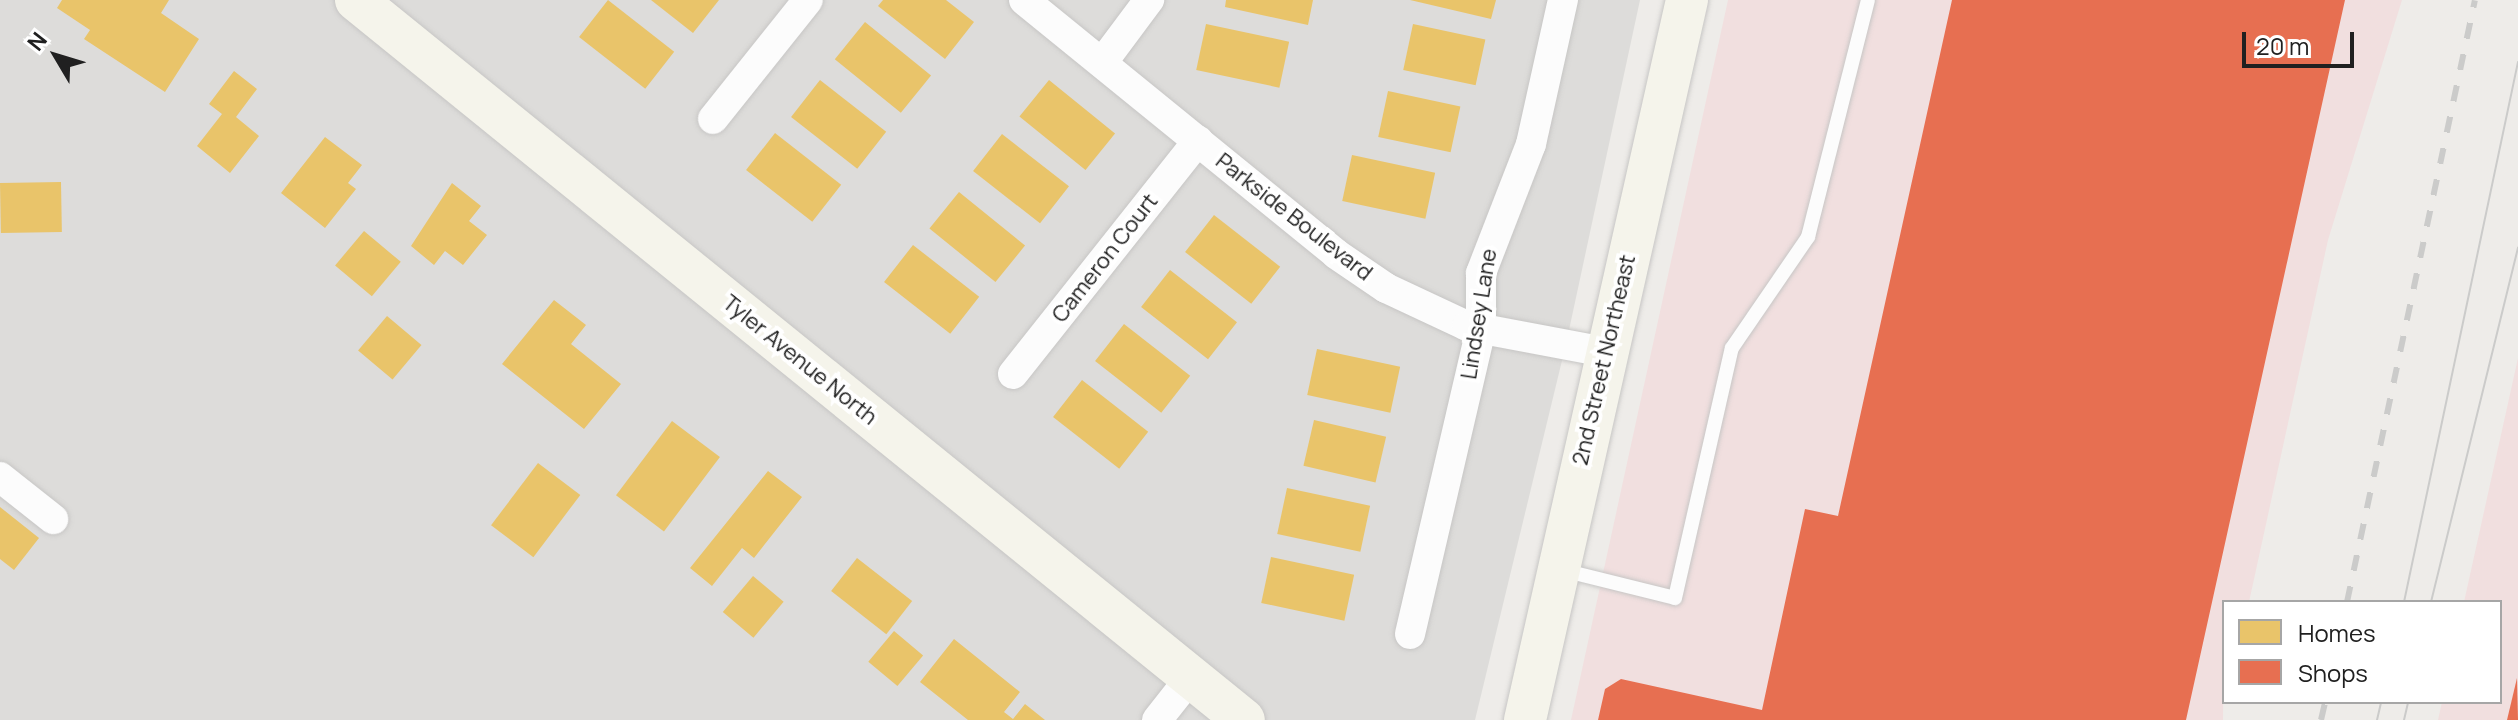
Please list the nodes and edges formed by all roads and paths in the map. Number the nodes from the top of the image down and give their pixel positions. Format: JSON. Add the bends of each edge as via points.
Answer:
{"nodes":[{"id":1,"x":356,"y":0,"type":"edge"},
{"id":2,"x":808,"y":0,"type":"edge"},
{"id":3,"x":1024,"y":0,"type":"edge"},
{"id":4,"x":1149,"y":0,"type":"edge"},
{"id":5,"x":1563,"y":0,"type":"edge"},
{"id":6,"x":1687,"y":0,"type":"edge"},
{"id":7,"x":1868,"y":0,"type":"edge"},
{"id":8,"x":1102,"y":63,"type":"junction"},
{"id":9,"x":713,"y":119,"type":"dead end"},
{"id":10,"x":1198,"y":141,"type":"junction"},
{"id":11,"x":1481,"y":328,"type":"junction"},
{"id":12,"x":1604,"y":352,"type":"junction"},
{"id":13,"x":1013,"y":374,"type":"dead end"},
{"id":14,"x":0,"y":477,"type":"edge"},
{"id":15,"x":53,"y":519,"type":"dead end"},
{"id":16,"x":1557,"y":569,"type":"junction"},
{"id":17,"x":1410,"y":634,"type":"dead end"},
{"id":18,"x":1191,"y":677,"type":"junction"},
{"id":19,"x":1157,"y":720,"type":"edge"},
{"id":20,"x":1244,"y":720,"type":"edge"},
{"id":21,"x":1525,"y":720,"type":"edge"}],
"edges":[{"from":1,"to":18,"type":"street","name":"Tyler Avenue North"},
{"from":2,"to":9,"type":"street"},
{"from":3,"to":8,"type":"street","name":"Parkside Boulevard"},
{"from":4,"to":8,"type":"street"},
{"from":5,"to":11,"type":"street","name":"Lindsey Lane","via":[[1531,144],[1481,273]]},
{"from":6,"to":12,"type":"street","name":"2nd Street Northeast"},
{"from":7,"to":16,"type":"lane","via":[[1808,237],[1732,348],[1675,598]]},
{"from":8,"to":10,"type":"street","name":"Parkside Boulevard"},
{"from":10,"to":11,"type":"street","name":"Parkside Boulevard","via":[[1386,288]]},
{"from":10,"to":13,"type":"street","name":"Cameron Court"},
{"from":11,"to":12,"type":"street","name":"Parkside Boulevard"},
{"from":11,"to":17,"type":"street","name":"Lindsey Lane"},
{"from":12,"to":16,"type":"street","name":"2nd Street Northeast"},
{"from":14,"to":15,"type":"street"},
{"from":16,"to":21,"type":"street","name":"2nd Street Northeast"},
{"from":18,"to":19,"type":"street"},
{"from":18,"to":20,"type":"street","name":"Tyler Avenue North"}]}
